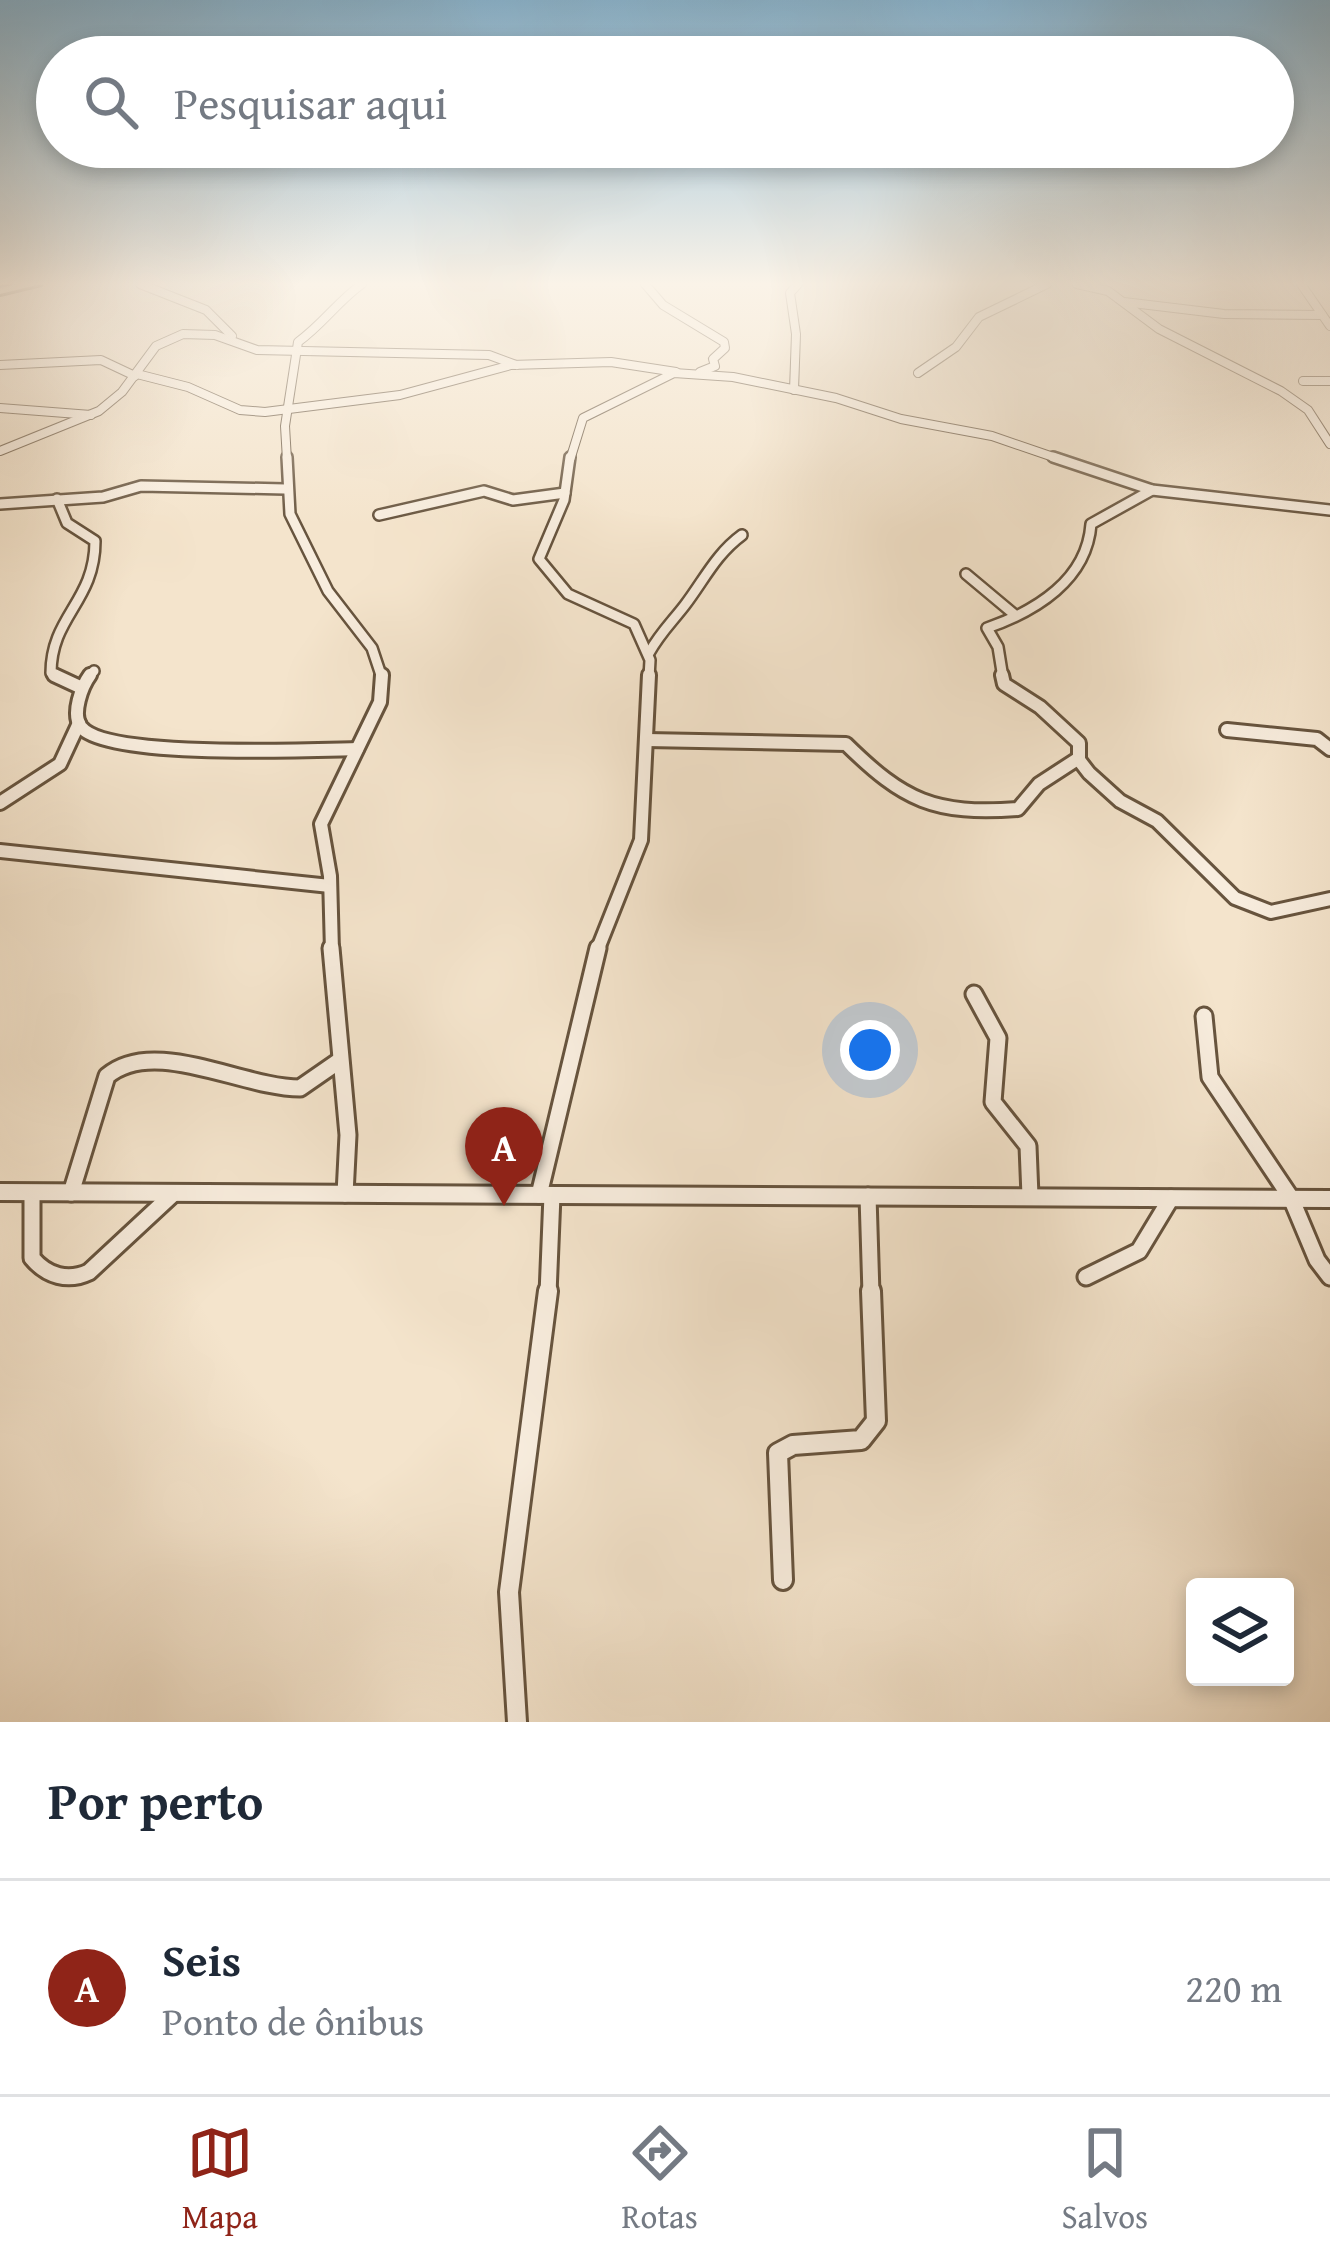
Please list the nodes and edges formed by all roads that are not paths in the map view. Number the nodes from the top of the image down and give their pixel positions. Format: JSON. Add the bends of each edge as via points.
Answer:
{"nodes":[{"id":1,"x":108,"y":364,"type":"edge"},
{"id":2,"x":143,"y":364,"type":"edge"},
{"id":3,"x":295,"y":364,"type":"edge"},
{"id":4,"x":514,"y":364,"type":"edge"},
{"id":5,"x":627,"y":364,"type":"edge"},
{"id":6,"x":795,"y":364,"type":"edge"},
{"id":7,"x":923,"y":364,"type":"edge"},
{"id":8,"x":1228,"y":364,"type":"edge"},
{"id":9,"x":715,"y":366,"type":"joint"},
{"id":10,"x":677,"y":372,"type":"junction"},
{"id":11,"x":692,"y":373,"type":"junction"},
{"id":12,"x":918,"y":373,"type":"dead end"},
{"id":13,"x":136,"y":375,"type":"junction"},
{"id":14,"x":763,"y":381,"type":"junction"},
{"id":15,"x":1303,"y":381,"type":"dead end"},
{"id":16,"x":1330,"y":381,"type":"edge"},
{"id":17,"x":794,"y":390,"type":"junction"},
{"id":18,"x":0,"y":408,"type":"edge"},
{"id":19,"x":288,"y":410,"type":"junction"},
{"id":20,"x":91,"y":415,"type":"junction"},
{"id":21,"x":1330,"y":444,"type":"edge"},
{"id":22,"x":0,"y":451,"type":"edge"},
{"id":23,"x":285,"y":489,"type":"junction"},
{"id":24,"x":1152,"y":490,"type":"junction"},
{"id":25,"x":566,"y":494,"type":"junction"},
{"id":26,"x":57,"y":499,"type":"junction"},
{"id":27,"x":0,"y":504,"type":"edge"},
{"id":28,"x":1330,"y":510,"type":"edge"},
{"id":29,"x":379,"y":515,"type":"dead end"},
{"id":30,"x":742,"y":535,"type":"dead end"},
{"id":31,"x":966,"y":574,"type":"dead end"},
{"id":32,"x":1016,"y":615,"type":"junction"},
{"id":33,"x":649,"y":652,"type":"junction"},
{"id":34,"x":94,"y":671,"type":"dead end"},
{"id":35,"x":82,"y":688,"type":"junction"},
{"id":36,"x":79,"y":723,"type":"junction"},
{"id":37,"x":1227,"y":730,"type":"dead end"},
{"id":38,"x":646,"y":740,"type":"junction"},
{"id":39,"x":357,"y":749,"type":"junction"},
{"id":40,"x":1330,"y":749,"type":"edge"},
{"id":41,"x":1079,"y":758,"type":"junction"},
{"id":42,"x":0,"y":803,"type":"edge"},
{"id":43,"x":0,"y":851,"type":"edge"},
{"id":44,"x":330,"y":886,"type":"junction"},
{"id":45,"x":1330,"y":898,"type":"edge"},
{"id":46,"x":974,"y":994,"type":"dead end"},
{"id":47,"x":1204,"y":1016,"type":"dead end"},
{"id":48,"x":339,"y":1061,"type":"junction"},
{"id":49,"x":0,"y":1192,"type":"edge"},
{"id":50,"x":32,"y":1193,"type":"junction"},
{"id":51,"x":71,"y":1193,"type":"junction"},
{"id":52,"x":174,"y":1193,"type":"junction"},
{"id":53,"x":345,"y":1194,"type":"junction"},
{"id":54,"x":546,"y":1195,"type":"junction"},
{"id":55,"x":868,"y":1196,"type":"junction"},
{"id":56,"x":1030,"y":1196,"type":"junction"},
{"id":57,"x":1171,"y":1198,"type":"junction"},
{"id":58,"x":1292,"y":1198,"type":"junction"},
{"id":59,"x":1330,"y":1198,"type":"edge"},
{"id":60,"x":1086,"y":1277,"type":"dead end"},
{"id":61,"x":1330,"y":1277,"type":"edge"},
{"id":62,"x":783,"y":1580,"type":"dead end"},
{"id":63,"x":517,"y":1722,"type":"edge"}],
"edges":[{"from":1,"to":13,"type":"street"},
{"from":2,"to":13,"type":"street"},
{"from":3,"to":19,"type":"street"},
{"from":4,"to":19,"type":"street","via":[[423,391]]},
{"from":5,"to":10,"type":"street"},
{"from":6,"to":17,"type":"street"},
{"from":7,"to":12,"type":"street"},
{"from":8,"to":21,"type":"street","via":[[1308,410]]},
{"from":9,"to":11,"type":"street"},
{"from":9,"to":14,"type":"street"},
{"from":10,"to":11,"type":"street"},
{"from":10,"to":25,"type":"street","via":[[583,418]]},
{"from":11,"to":14,"type":"street"},
{"from":13,"to":19,"type":"street","via":[[240,410]]},
{"from":13,"to":20,"type":"street"},
{"from":14,"to":17,"type":"street"},
{"from":15,"to":16,"type":"street"},
{"from":17,"to":24,"type":"street","via":[[1000,438]]},
{"from":18,"to":20,"type":"street"},
{"from":19,"to":23,"type":"street"},
{"from":20,"to":22,"type":"street"},
{"from":23,"to":26,"type":"street","via":[[139,486]]},
{"from":23,"to":39,"type":"street","via":[[297,535],[381,666],[380,702]]},
{"from":24,"to":28,"type":"street"},
{"from":24,"to":32,"type":"street","via":[[1091,524],[1089,551],[1069,578],[1030,613]]},
{"from":25,"to":29,"type":"street","via":[[521,500],[484,491]]},
{"from":25,"to":33,"type":"street","via":[[541,563],[568,594],[634,624]]},
{"from":26,"to":27,"type":"street"},
{"from":26,"to":35,"type":"street","via":[[68,523],[95,542],[91,590],[53,633],[50,653],[51,673]]},
{"from":30,"to":33,"type":"street","via":[[665,622]]},
{"from":31,"to":32,"type":"street"},
{"from":32,"to":41,"type":"street","via":[[986,629],[1004,685],[1057,721],[1079,743]]},
{"from":33,"to":38,"type":"street"},
{"from":34,"to":35,"type":"street"},
{"from":35,"to":36,"type":"street"},
{"from":36,"to":39,"type":"street","via":[[89,734],[148,748]]},
{"from":36,"to":42,"type":"street","via":[[56,772]]},
{"from":37,"to":40,"type":"street","via":[[1319,739]]},
{"from":38,"to":41,"type":"street","via":[[846,744],[895,790],[998,811],[1018,809]]},
{"from":38,"to":54,"type":"street","via":[[641,840],[601,935]]},
{"from":39,"to":44,"type":"street","via":[[322,820]]},
{"from":41,"to":45,"type":"street","via":[[1235,898],[1271,912]]},
{"from":43,"to":44,"type":"street"},
{"from":44,"to":48,"type":"street"},
{"from":46,"to":56,"type":"street","via":[[996,1030],[993,1102],[1028,1146]]},
{"from":47,"to":58,"type":"street","via":[[1210,1077]]},
{"from":48,"to":51,"type":"street","via":[[293,1089],[192,1066],[119,1064],[107,1076]]},
{"from":48,"to":53,"type":"street"},
{"from":49,"to":50,"type":"street"},
{"from":50,"to":51,"type":"street"},
{"from":50,"to":52,"type":"street","via":[[32,1255],[74,1279]]},
{"from":51,"to":52,"type":"street"},
{"from":52,"to":53,"type":"street"},
{"from":53,"to":54,"type":"street"},
{"from":54,"to":55,"type":"street"},
{"from":54,"to":63,"type":"street","via":[[550,1277],[509,1592]]},
{"from":55,"to":56,"type":"street"},
{"from":55,"to":62,"type":"street","via":[[876,1421],[861,1440],[778,1453]]},
{"from":56,"to":57,"type":"street"},
{"from":57,"to":58,"type":"street"},
{"from":57,"to":60,"type":"street","via":[[1139,1251]]},
{"from":58,"to":59,"type":"street"},
{"from":58,"to":61,"type":"street"}]}
